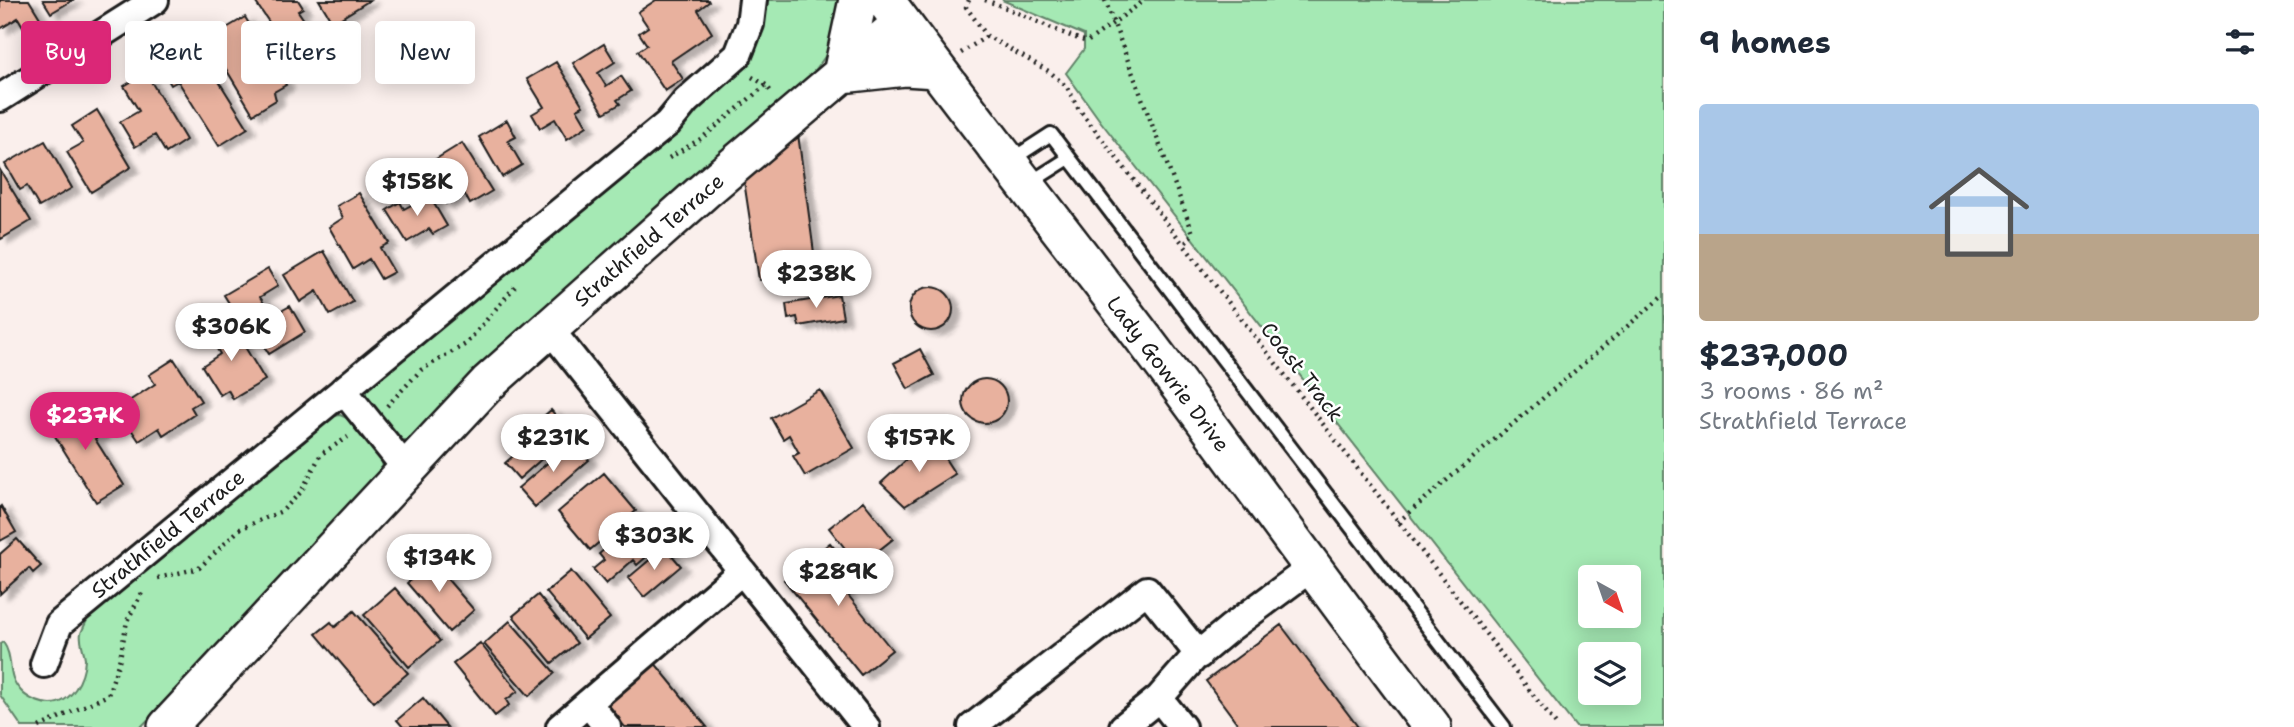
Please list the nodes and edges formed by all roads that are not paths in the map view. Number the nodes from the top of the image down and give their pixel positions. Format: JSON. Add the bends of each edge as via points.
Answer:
{"nodes":[{"id":1,"x":155,"y":0,"type":"edge"},
{"id":2,"x":753,"y":0,"type":"edge"},
{"id":3,"x":858,"y":0,"type":"edge"},
{"id":4,"x":894,"y":11,"type":"edge"},
{"id":5,"x":948,"y":62,"type":"junction"},
{"id":6,"x":842,"y":74,"type":"junction"},
{"id":7,"x":0,"y":98,"type":"edge"},
{"id":8,"x":1069,"y":158,"type":"junction"},
{"id":9,"x":1017,"y":174,"type":"junction"},
{"id":10,"x":549,"y":328,"type":"junction"},
{"id":11,"x":343,"y":390,"type":"junction"},
{"id":12,"x":408,"y":471,"type":"junction"},
{"id":13,"x":1311,"y":568,"type":"junction"},
{"id":14,"x":742,"y":571,"type":"junction"},
{"id":15,"x":1199,"y":654,"type":"junction"},
{"id":16,"x":44,"y":664,"type":"dead end"},
{"id":17,"x":1159,"y":698,"type":"junction"},
{"id":18,"x":588,"y":704,"type":"junction"},
{"id":19,"x":167,"y":727,"type":"edge"},
{"id":20,"x":560,"y":727,"type":"edge"},
{"id":21,"x":607,"y":727,"type":"edge"},
{"id":22,"x":866,"y":727,"type":"edge"},
{"id":23,"x":972,"y":727,"type":"edge"},
{"id":24,"x":1123,"y":727,"type":"edge"},
{"id":25,"x":1182,"y":727,"type":"edge"},
{"id":26,"x":1432,"y":727,"type":"edge"},
{"id":27,"x":1504,"y":727,"type":"edge"}],
"edges":[{"from":1,"to":7,"type":"street"},
{"from":2,"to":11,"type":"street","name":"Strathfield Terrace","via":[[738,55],[668,123]]},
{"from":3,"to":6,"type":"main road"},
{"from":4,"to":5,"type":"main road","name":"Lady Gowrie Drive"},
{"from":4,"to":6,"type":"main road","name":"Strathfield Terrace"},
{"from":5,"to":6,"type":"main road"},
{"from":5,"to":9,"type":"main road","name":"Lady Gowrie Drive"},
{"from":6,"to":10,"type":"main road","name":"Strathfield Terrace"},
{"from":8,"to":9,"type":"lane"},
{"from":8,"to":9,"type":"lane","via":[[1051,134]]},
{"from":8,"to":27,"type":"lane"},
{"from":9,"to":13,"type":"main road","name":"Lady Gowrie Drive"},
{"from":10,"to":12,"type":"main road","name":"Strathfield Terrace","via":[[488,383]]},
{"from":10,"to":14,"type":"street"},
{"from":11,"to":12,"type":"street"},
{"from":11,"to":16,"type":"street","name":"Strathfield Terrace","via":[[59,624]]},
{"from":12,"to":19,"type":"main road","name":"Strathfield Terrace"},
{"from":13,"to":15,"type":"street"},
{"from":13,"to":26,"type":"main road","name":"Lady Gowrie Drive"},
{"from":14,"to":18,"type":"street"},
{"from":14,"to":22,"type":"street"},
{"from":15,"to":17,"type":"street"},
{"from":15,"to":23,"type":"street","via":[[1147,590]]},
{"from":17,"to":24,"type":"street"},
{"from":17,"to":25,"type":"street"},
{"from":18,"to":20,"type":"street"},
{"from":18,"to":21,"type":"street"}]}
